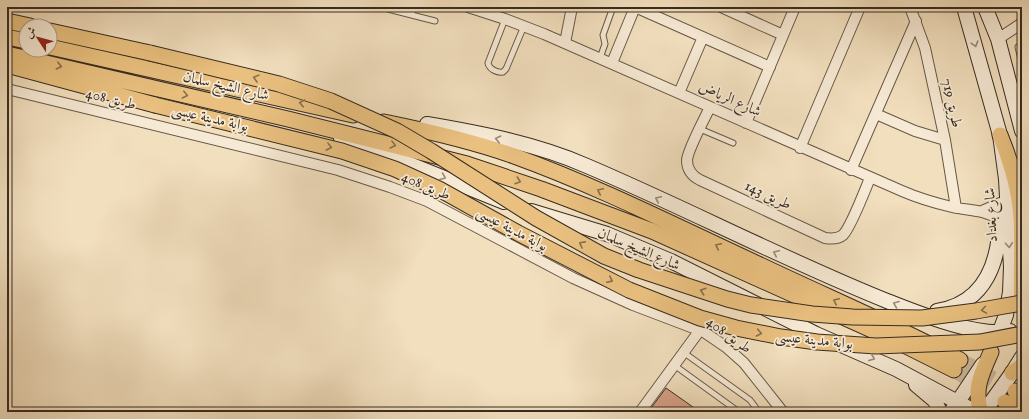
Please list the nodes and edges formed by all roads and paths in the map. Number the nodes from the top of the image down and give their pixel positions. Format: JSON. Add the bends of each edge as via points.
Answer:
{"nodes":[{"id":1,"x":413,"y":7,"type":"edge"},
{"id":2,"x":468,"y":7,"type":"edge"},
{"id":3,"x":572,"y":7,"type":"edge"},
{"id":4,"x":613,"y":7,"type":"edge"},
{"id":5,"x":635,"y":7,"type":"edge"},
{"id":6,"x":721,"y":7,"type":"edge"},
{"id":7,"x":795,"y":7,"type":"edge"},
{"id":8,"x":860,"y":7,"type":"edge"},
{"id":9,"x":910,"y":7,"type":"edge"},
{"id":10,"x":964,"y":7,"type":"edge"},
{"id":11,"x":985,"y":7,"type":"edge"},
{"id":12,"x":388,"y":9,"type":"dead end"},
{"id":13,"x":412,"y":14,"type":"junction"},
{"id":14,"x":505,"y":19,"type":"junction"},
{"id":15,"x":7,"y":21,"type":"edge"},
{"id":16,"x":435,"y":21,"type":"dead end"},
{"id":17,"x":916,"y":21,"type":"junction"},
{"id":18,"x":18,"y":23,"type":"edge"},
{"id":19,"x":1022,"y":23,"type":"edge"},
{"id":20,"x":524,"y":25,"type":"junction"},
{"id":21,"x":58,"y":32,"type":"edge"},
{"id":22,"x":783,"y":35,"type":"junction"},
{"id":23,"x":7,"y":37,"type":"edge"},
{"id":24,"x":703,"y":37,"type":"junction"},
{"id":25,"x":18,"y":39,"type":"edge"},
{"id":26,"x":998,"y":39,"type":"junction"},
{"id":27,"x":564,"y":43,"type":"junction"},
{"id":28,"x":1018,"y":47,"type":"dead end"},
{"id":29,"x":58,"y":49,"type":"edge"},
{"id":30,"x":7,"y":54,"type":"edge"},
{"id":31,"x":600,"y":58,"type":"junction"},
{"id":32,"x":612,"y":63,"type":"junction"},
{"id":33,"x":1022,"y":64,"type":"edge"},
{"id":34,"x":7,"y":65,"type":"edge"},
{"id":35,"x":770,"y":67,"type":"junction"},
{"id":36,"x":7,"y":89,"type":"edge"},
{"id":37,"x":679,"y":93,"type":"junction"},
{"id":38,"x":710,"y":107,"type":"junction"},
{"id":39,"x":1019,"y":109,"type":"edge"},
{"id":40,"x":876,"y":114,"type":"junction"},
{"id":41,"x":288,"y":119,"type":"junction"},
{"id":42,"x":746,"y":123,"type":"junction"},
{"id":43,"x":402,"y":126,"type":"junction"},
{"id":44,"x":700,"y":128,"type":"junction"},
{"id":45,"x":1022,"y":131,"type":"edge"},
{"id":46,"x":1000,"y":135,"type":"junction"},
{"id":47,"x":945,"y":140,"type":"junction"},
{"id":48,"x":733,"y":143,"type":"dead end"},
{"id":49,"x":800,"y":148,"type":"junction"},
{"id":50,"x":851,"y":170,"type":"junction"},
{"id":51,"x":870,"y":178,"type":"junction"},
{"id":52,"x":1000,"y":203,"type":"junction"},
{"id":53,"x":956,"y":208,"type":"junction"},
{"id":54,"x":982,"y":211,"type":"junction"},
{"id":55,"x":1000,"y":220,"type":"junction"},
{"id":56,"x":1022,"y":303,"type":"edge"},
{"id":57,"x":1022,"y":306,"type":"edge"},
{"id":58,"x":912,"y":311,"type":"junction"},
{"id":59,"x":1022,"y":328,"type":"edge"},
{"id":60,"x":700,"y":330,"type":"junction"},
{"id":61,"x":1000,"y":333,"type":"junction"},
{"id":62,"x":1022,"y":334,"type":"edge"},
{"id":63,"x":683,"y":352,"type":"junction"},
{"id":64,"x":990,"y":352,"type":"joint"},
{"id":65,"x":1022,"y":357,"type":"edge"},
{"id":66,"x":674,"y":365,"type":"junction"},
{"id":67,"x":896,"y":369,"type":"junction"},
{"id":68,"x":1017,"y":369,"type":"edge"},
{"id":69,"x":1009,"y":397,"type":"edge"},
{"id":70,"x":971,"y":409,"type":"edge"},
{"id":71,"x":640,"y":412,"type":"edge"},
{"id":72,"x":739,"y":412,"type":"edge"},
{"id":73,"x":758,"y":412,"type":"edge"},
{"id":74,"x":783,"y":412,"type":"edge"},
{"id":75,"x":940,"y":412,"type":"edge"},
{"id":76,"x":1021,"y":412,"type":"edge"}],
"edges":[{"from":1,"to":13,"type":"lane"},
{"from":2,"to":14,"type":"street","name":"شارع الرياض"},
{"from":3,"to":27,"type":"street"},
{"from":4,"to":31,"type":"lane","via":[[603,35],[605,44]]},
{"from":5,"to":24,"type":"street"},
{"from":5,"to":32,"type":"street"},
{"from":6,"to":22,"type":"street"},
{"from":7,"to":22,"type":"street"},
{"from":8,"to":49,"type":"street"},
{"from":9,"to":17,"type":"street","name":"طريق 719"},
{"from":10,"to":46,"type":"main road","name":"شارع بغداد","one_way":true},
{"from":11,"to":26,"type":"main road"},
{"from":12,"to":13,"type":"lane"},
{"from":13,"to":16,"type":"lane"},
{"from":14,"to":20,"type":"street","name":"شارع الرياض"},
{"from":14,"to":20,"type":"lane","via":[[488,63],[490,68],[499,73],[505,71]]},
{"from":15,"to":18,"type":"main road"},
{"from":17,"to":40,"type":"street"},
{"from":17,"to":47,"type":"street","name":"طريق 719","via":[[925,48]]},
{"from":19,"to":26,"type":"street"},
{"from":20,"to":27,"type":"street","name":"شارع الرياض"},
{"from":56,"to":21,"type":"main road","name":"بوابة مدينة عيسى","one_way":true,"bridge":true,"via":[[922,318],[812,314],[727,299],[604,256],[536,218],[397,131],[331,101],[279,84]]},
{"from":22,"to":35,"type":"street"},
{"from":23,"to":25,"type":"main road"},
{"from":24,"to":35,"type":"street"},
{"from":24,"to":37,"type":"street"},
{"from":26,"to":39,"type":"main road"},
{"from":27,"to":31,"type":"street","name":"شارع الرياض"},
{"from":28,"to":33,"type":"lane"},
{"from":43,"to":29,"type":"main road","name":"شارع الشيخ سلمان","one_way":true},
{"from":30,"to":41,"type":"main road","name":"شارع الشيخ سلمان","one_way":true},
{"from":31,"to":32,"type":"street","name":"شارع الرياض"},
{"from":32,"to":37,"type":"street","name":"شارع الرياض"},
{"from":34,"to":62,"type":"main road","name":"بوابة مدينة عيسى","one_way":true,"bridge":true,"via":[[342,151],[396,170],[439,189],[628,290],[700,318],[736,328],[817,342],[876,346],[980,342]]},
{"from":35,"to":42,"type":"street"},
{"from":36,"to":60,"type":"street","name":"طريق 408","via":[[338,170],[390,187],[440,208],[598,289]]},
{"from":37,"to":38,"type":"street","name":"شارع الرياض"},
{"from":38,"to":42,"type":"street","name":"شارع الرياض"},
{"from":38,"to":44,"type":"street","name":"طريق 143"},
{"from":39,"to":45,"type":"main road"},
{"from":40,"to":47,"type":"street","via":[[915,131]]},
{"from":40,"to":50,"type":"street"},
{"from":41,"to":43,"type":"main road","name":"شارع الشيخ سلمان","one_way":true,"via":[[468,164],[541,189],[652,231],[894,340],[957,365],[901,330],[571,178],[480,145]]},
{"from":41,"to":67,"type":"main road","name":"شارع الشيخ سلمان","one_way":true,"via":[[521,208],[622,240],[696,273],[816,334]]},
{"from":42,"to":49,"type":"street","name":"شارع الرياض"},
{"from":58,"to":43,"type":"main road","name":"شارع الشيخ سلمان","one_way":true,"via":[[817,272],[568,158],[524,145],[424,124]]},
{"from":44,"to":48,"type":"lane"},
{"from":44,"to":51,"type":"street","name":"طريق 143","via":[[688,158],[693,176],[825,238],[835,239],[843,235]]},
{"from":46,"to":52,"type":"main road"},
{"from":46,"to":57,"type":"main road","via":[[1019,198]]},
{"from":46,"to":61,"type":"main road","name":"شارع بغداد","one_way":true,"via":[[1006,179],[1011,267],[1010,292]]},
{"from":47,"to":53,"type":"street","name":"طريق 719"},
{"from":49,"to":50,"type":"street","name":"شارع الرياض"},
{"from":50,"to":51,"type":"street","name":"شارع الرياض"},
{"from":51,"to":53,"type":"street","name":"شارع الرياض","via":[[919,198]]},
{"from":52,"to":54,"type":"street"},
{"from":52,"to":55,"type":"main road"},
{"from":53,"to":54,"type":"street","name":"شارع الرياض"},
{"from":54,"to":55,"type":"street","name":"شارع الرياض"},
{"from":55,"to":58,"type":"main road","via":[[992,268],[979,290],[962,303],[945,310],[930,313]]},
{"from":58,"to":61,"type":"main road","name":"شارع الشيخ سلمان","via":[[968,328]]},
{"from":59,"to":61,"type":"main road","name":"شارع الشيخ سلمان"},
{"from":60,"to":63,"type":"street"},
{"from":60,"to":74,"type":"street","name":"طريق 408","via":[[744,363]]},
{"from":61,"to":64,"type":"main road","name":"شارع بغداد"},
{"from":63,"to":66,"type":"street"},
{"from":63,"to":73,"type":"lane","via":[[750,400]]},
{"from":64,"to":70,"type":"main road"},
{"from":65,"to":68,"type":"main road"},
{"from":66,"to":71,"type":"street"},
{"from":66,"to":72,"type":"lane"},
{"from":67,"to":70,"type":"main road","name":"شارع الشيخ سلمان"},
{"from":67,"to":75,"type":"main road","via":[[930,397]]},
{"from":68,"to":69,"type":"main road"},
{"from":69,"to":70,"type":"main road"},
{"from":69,"to":76,"type":"main road"}]}
